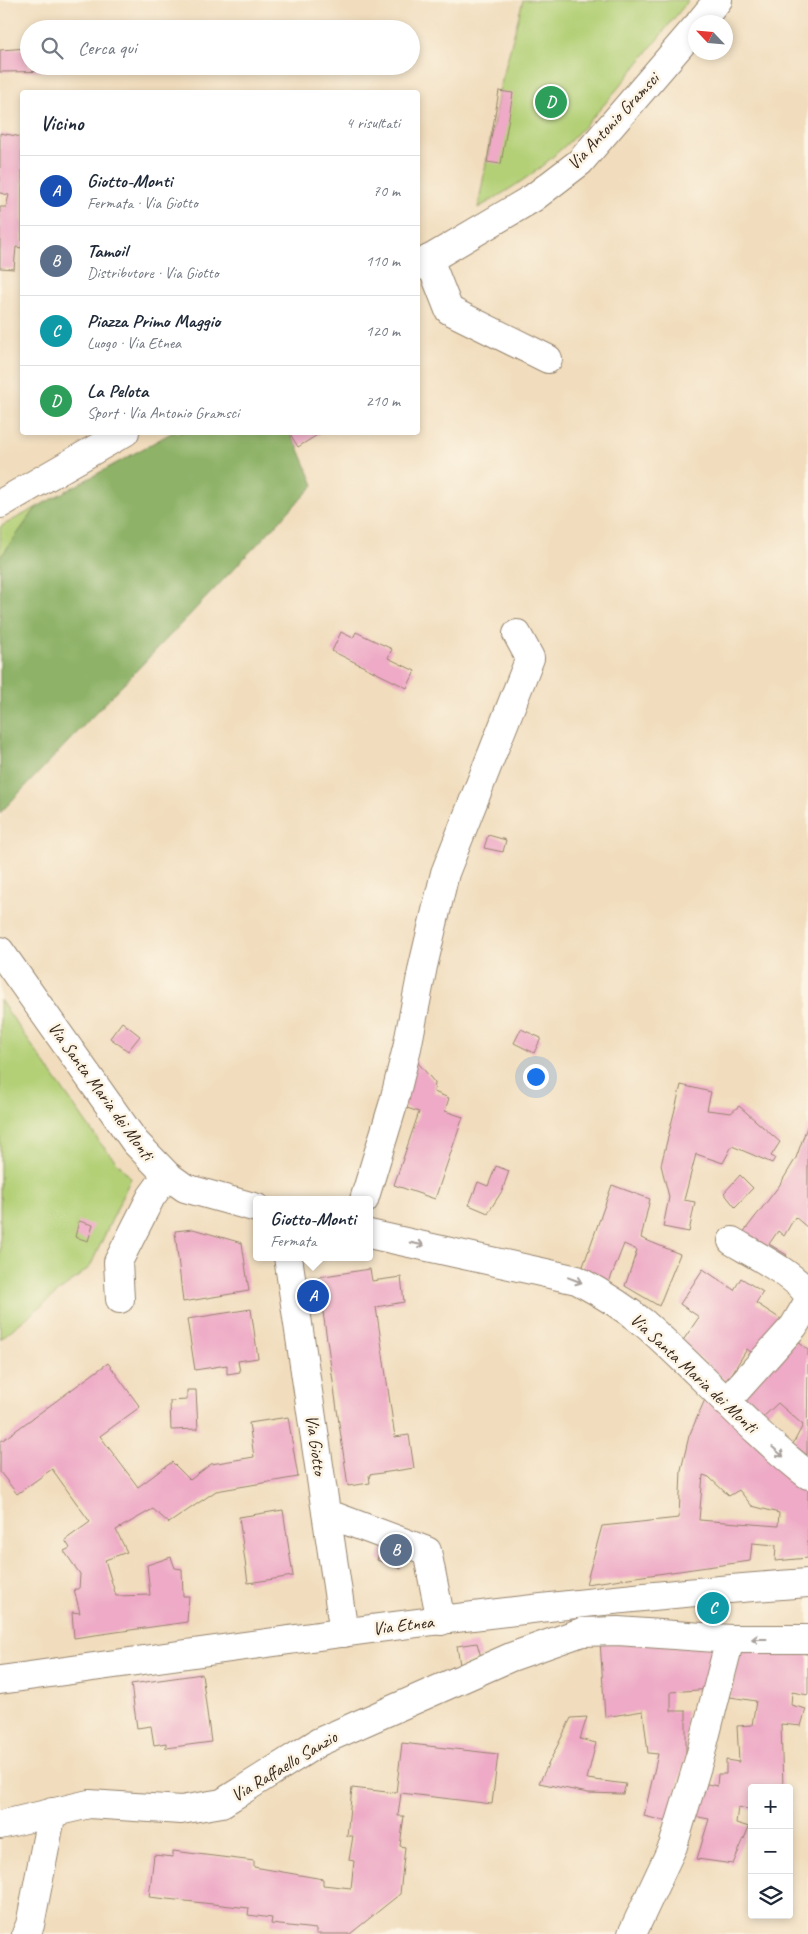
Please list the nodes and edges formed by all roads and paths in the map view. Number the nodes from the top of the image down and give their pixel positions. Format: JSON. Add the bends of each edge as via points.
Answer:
{"nodes":[{"id":1,"x":718,"y":0,"type":"edge"},
{"id":2,"x":706,"y":15,"type":"edge"},
{"id":3,"x":688,"y":37,"type":"edge"},
{"id":4,"x":423,"y":263,"type":"edge"},
{"id":5,"x":548,"y":359,"type":"dead end"},
{"id":6,"x":120,"y":435,"type":"edge"},
{"id":7,"x":0,"y":504,"type":"edge"},
{"id":8,"x":517,"y":634,"type":"dead end"},
{"id":9,"x":0,"y":951,"type":"edge"},
{"id":10,"x":167,"y":1175,"type":"junction"},
{"id":11,"x":365,"y":1196,"type":"edge"},
{"id":12,"x":253,"y":1207,"type":"edge"},
{"id":13,"x":373,"y":1235,"type":"edge"},
{"id":14,"x":732,"y":1241,"type":"dead end"},
{"id":15,"x":289,"y":1261,"type":"edge"},
{"id":16,"x":808,"y":1296,"type":"edge"},
{"id":17,"x":120,"y":1299,"type":"dead end"},
{"id":18,"x":808,"y":1302,"type":"edge"},
{"id":19,"x":726,"y":1402,"type":"junction"},
{"id":20,"x":808,"y":1475,"type":"edge"},
{"id":21,"x":326,"y":1513,"type":"junction"},
{"id":22,"x":808,"y":1583,"type":"edge"},
{"id":23,"x":441,"y":1621,"type":"junction"},
{"id":24,"x":344,"y":1633,"type":"junction"},
{"id":25,"x":730,"y":1639,"type":"junction"},
{"id":26,"x":808,"y":1639,"type":"edge"},
{"id":27,"x":0,"y":1680,"type":"edge"},
{"id":28,"x":52,"y":1812,"type":"junction"},
{"id":29,"x":0,"y":1825,"type":"edge"},
{"id":30,"x":26,"y":1934,"type":"edge"},
{"id":31,"x":632,"y":1934,"type":"edge"}],
"edges":[{"from":1,"to":2,"type":"street"},
{"from":3,"to":4,"type":"street","name":"Via Antonio Gramsci","via":[[580,162],[533,198]]},
{"from":4,"to":5,"type":"street","via":[[449,310]]},
{"from":6,"to":7,"type":"street"},
{"from":8,"to":11,"type":"street","via":[[530,658],[445,873],[408,1048]]},
{"from":9,"to":10,"type":"street","name":"Via Santa Maria dei Monti","via":[[135,1142]]},
{"from":10,"to":12,"type":"street","name":"Via Santa Maria dei Monti","via":[[185,1188]]},
{"from":10,"to":17,"type":"street","via":[[151,1197],[118,1262]]},
{"from":13,"to":19,"type":"street","name":"Via Santa Maria dei Monti","one_way":true,"via":[[578,1280],[644,1324]]},
{"from":14,"to":16,"type":"street","via":[[791,1278],[806,1290]]},
{"from":15,"to":21,"type":"street","name":"Via Giotto"},
{"from":18,"to":19,"type":"street","via":[[794,1326]]},
{"from":19,"to":20,"type":"street","name":"Via Santa Maria dei Monti","one_way":true},
{"from":21,"to":23,"type":"street","via":[[427,1551]]},
{"from":21,"to":24,"type":"street","name":"Via Giotto"},
{"from":22,"to":23,"type":"street","name":"Via Etnea","via":[[702,1590]]},
{"from":23,"to":24,"type":"street","name":"Via Etnea"},
{"from":24,"to":27,"type":"street","name":"Via Etnea"},
{"from":26,"to":25,"type":"street","name":"Via Raffaello Sanzio","one_way":true},
{"from":25,"to":28,"type":"street","name":"Via Raffaello Sanzio","via":[[618,1630],[582,1632],[511,1657],[318,1742],[222,1803],[181,1810],[89,1804]]},
{"from":25,"to":31,"type":"street","via":[[673,1846]]},
{"from":28,"to":29,"type":"street","name":"Via Raffaello Sanzio"},
{"from":28,"to":30,"type":"street"}]}
